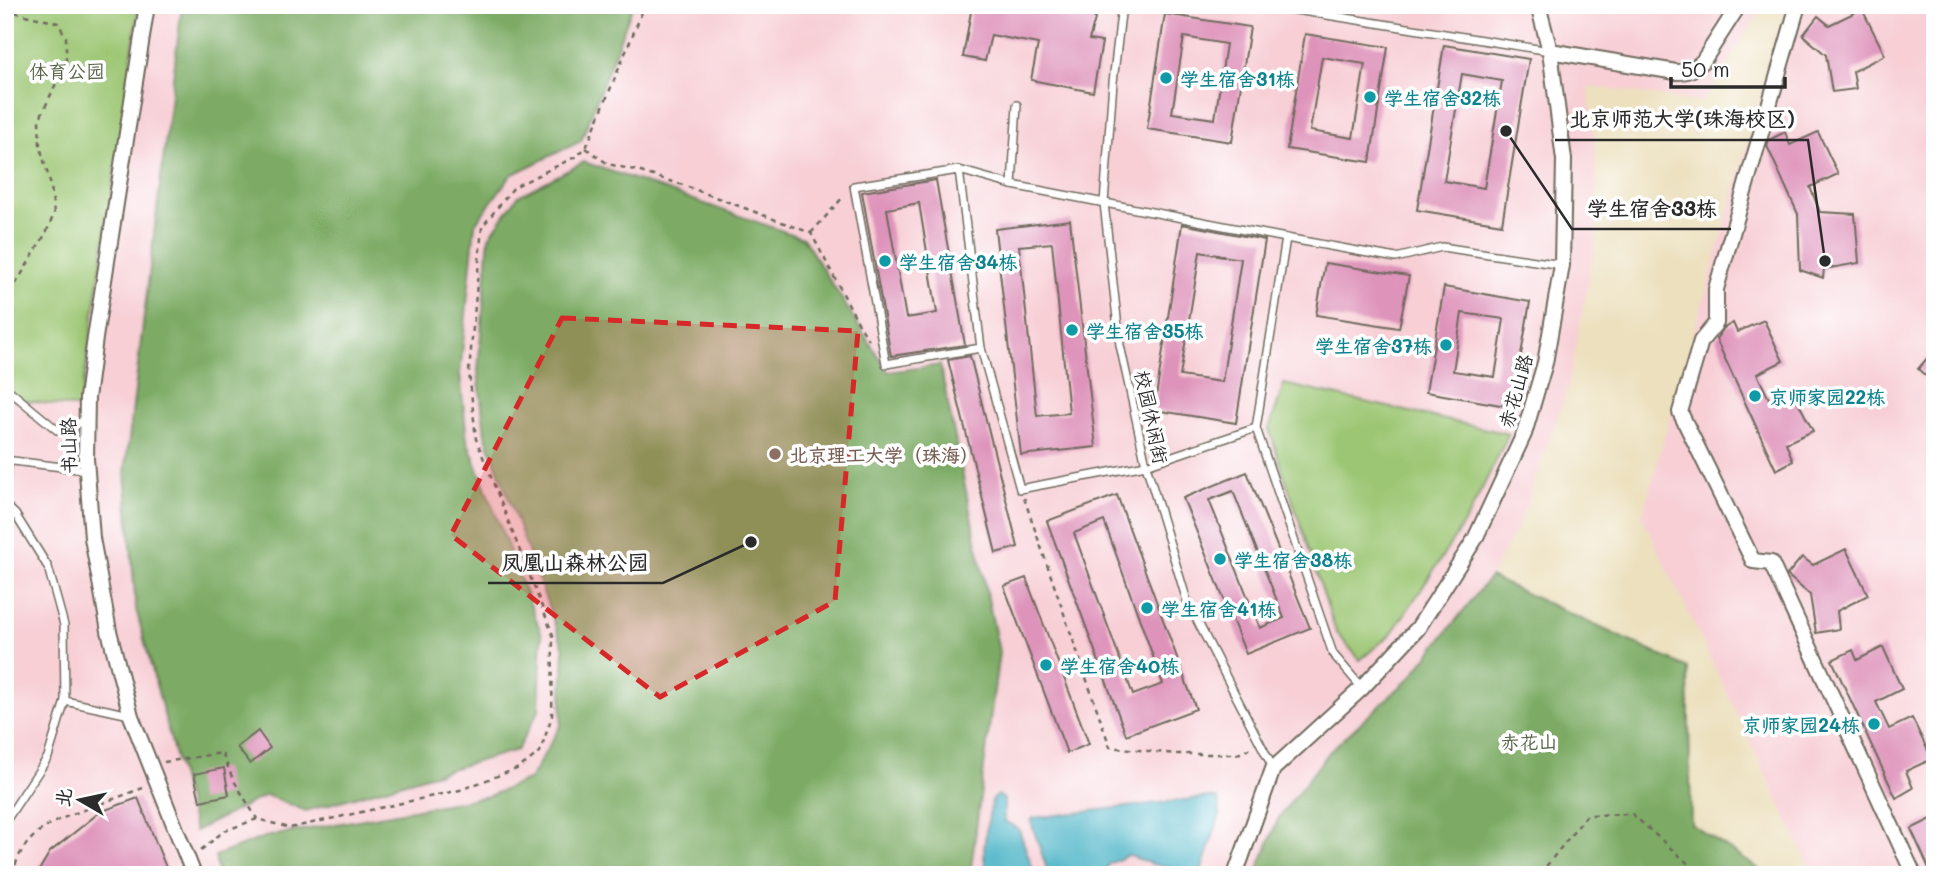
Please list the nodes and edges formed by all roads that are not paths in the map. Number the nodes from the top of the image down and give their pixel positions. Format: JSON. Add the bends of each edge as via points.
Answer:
{"nodes":[{"id":1,"x":147,"y":5,"type":"edge"},
{"id":2,"x":1122,"y":5,"type":"edge"},
{"id":3,"x":1265,"y":5,"type":"edge"},
{"id":4,"x":1538,"y":5,"type":"edge"},
{"id":5,"x":1739,"y":5,"type":"edge"},
{"id":6,"x":1798,"y":5,"type":"edge"},
{"id":7,"x":1550,"y":51,"type":"junction"},
{"id":8,"x":1017,"y":105,"type":"dead end"},
{"id":9,"x":959,"y":170,"type":"junction"},
{"id":10,"x":1012,"y":185,"type":"junction"},
{"id":11,"x":1104,"y":203,"type":"junction"},
{"id":12,"x":1286,"y":239,"type":"junction"},
{"id":13,"x":1562,"y":265,"type":"junction"},
{"id":14,"x":981,"y":348,"type":"junction"},
{"id":15,"x":5,"y":387,"type":"edge"},
{"id":16,"x":87,"y":420,"type":"junction"},
{"id":17,"x":1255,"y":428,"type":"junction"},
{"id":18,"x":7,"y":461,"type":"edge"},
{"id":19,"x":1146,"y":465,"type":"junction"},
{"id":20,"x":87,"y":470,"type":"junction"},
{"id":21,"x":5,"y":483,"type":"edge"},
{"id":22,"x":5,"y":505,"type":"edge"},
{"id":23,"x":1362,"y":688,"type":"junction"},
{"id":24,"x":65,"y":701,"type":"junction"},
{"id":25,"x":131,"y":716,"type":"junction"},
{"id":26,"x":1273,"y":769,"type":"junction"},
{"id":27,"x":5,"y":822,"type":"edge"},
{"id":28,"x":194,"y":875,"type":"edge"},
{"id":29,"x":1235,"y":875,"type":"edge"},
{"id":30,"x":1914,"y":875,"type":"edge"}],
"edges":[{"from":1,"to":16,"type":"street","name":"书山路","via":[[97,325]]},
{"from":2,"to":11,"type":"lane","name":"校园休闲街"},
{"from":3,"to":7,"type":"lane"},
{"from":4,"to":7,"type":"street","name":"赤花山路"},
{"from":5,"to":7,"type":"street","via":[[1703,61],[1687,72]]},
{"from":6,"to":30,"type":"street","via":[[1716,289],[1716,323],[1701,341],[1680,412],[1753,561],[1771,564]]},
{"from":7,"to":13,"type":"street","name":"赤花山路","via":[[1564,160]]},
{"from":8,"to":10,"type":"lane"},
{"from":9,"to":10,"type":"lane"},
{"from":9,"to":14,"type":"lane"},
{"from":9,"to":14,"type":"lane","via":[[854,186],[886,364]]},
{"from":10,"to":11,"type":"lane"},
{"from":11,"to":12,"type":"lane"},
{"from":11,"to":19,"type":"lane","name":"校园休闲街","via":[[1120,345]]},
{"from":12,"to":13,"type":"lane","via":[[1396,258],[1442,247]]},
{"from":12,"to":17,"type":"lane"},
{"from":13,"to":23,"type":"street","name":"赤花山路","via":[[1545,363],[1524,434],[1475,539],[1418,628]]},
{"from":14,"to":19,"type":"lane","via":[[1020,489]]},
{"from":15,"to":16,"type":"lane","via":[[58,430]]},
{"from":16,"to":20,"type":"street","name":"书山路"},
{"from":17,"to":19,"type":"lane"},
{"from":17,"to":23,"type":"lane","via":[[1333,654]]},
{"from":18,"to":20,"type":"lane"},
{"from":18,"to":21,"type":"lane"},
{"from":19,"to":26,"type":"lane","name":"校园休闲街","via":[[1187,601]]},
{"from":20,"to":25,"type":"street","name":"书山路","via":[[92,538]]},
{"from":22,"to":24,"type":"lane","via":[[48,567],[64,625]]},
{"from":23,"to":26,"type":"street","name":"赤花山路"},
{"from":24,"to":25,"type":"lane"},
{"from":24,"to":27,"type":"lane","via":[[47,757]]},
{"from":25,"to":28,"type":"street","name":"书山路"},
{"from":26,"to":29,"type":"street","name":"赤花山路"}]}
